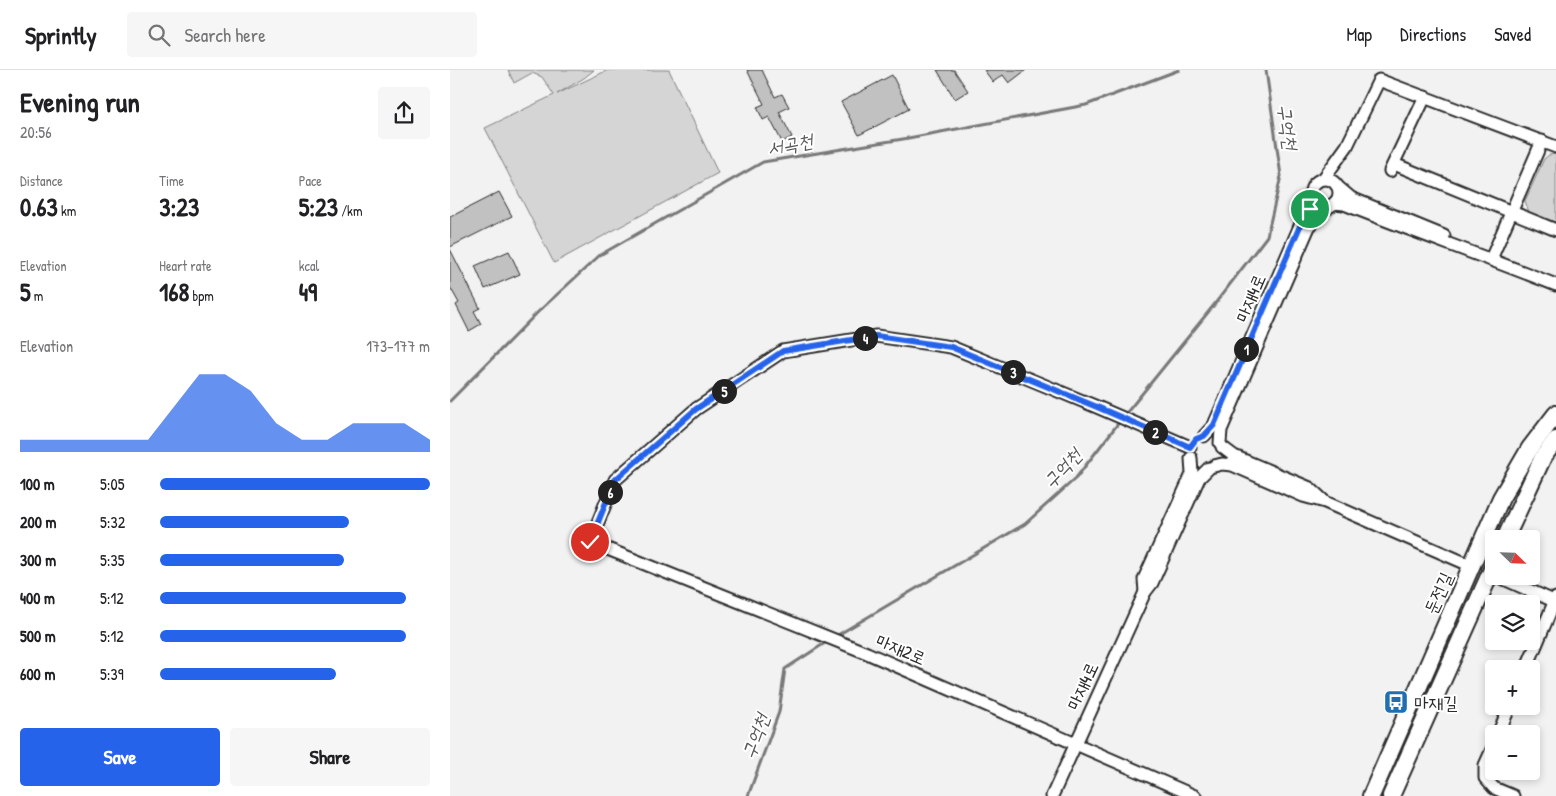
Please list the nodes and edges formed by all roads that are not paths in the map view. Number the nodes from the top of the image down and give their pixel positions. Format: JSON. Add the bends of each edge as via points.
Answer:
{"nodes":[{"id":1,"x":1425,"y":97,"type":"junction"},
{"id":2,"x":1542,"y":142,"type":"junction"},
{"id":3,"x":1347,"y":146,"type":"junction"},
{"id":4,"x":1556,"y":147,"type":"edge"},
{"id":5,"x":1324,"y":178,"type":"junction"},
{"id":6,"x":1337,"y":185,"type":"junction"},
{"id":7,"x":1314,"y":200,"type":"junction"},
{"id":8,"x":1332,"y":205,"type":"junction"},
{"id":9,"x":1511,"y":212,"type":"junction"},
{"id":10,"x":1556,"y":230,"type":"edge"},
{"id":11,"x":1491,"y":259,"type":"junction"},
{"id":12,"x":1556,"y":285,"type":"edge"},
{"id":13,"x":1556,"y":414,"type":"edge"},
{"id":14,"x":1204,"y":436,"type":"junction"},
{"id":15,"x":1556,"y":440,"type":"edge"},
{"id":16,"x":1221,"y":445,"type":"junction"},
{"id":17,"x":1191,"y":453,"type":"junction"},
{"id":18,"x":1212,"y":467,"type":"junction"},
{"id":19,"x":1326,"y":502,"type":"junction"},
{"id":20,"x":1509,"y":530,"type":"edge"},
{"id":21,"x":1472,"y":566,"type":"junction"},
{"id":22,"x":1485,"y":570,"type":"edge"},
{"id":23,"x":1488,"y":585,"type":"edge"},
{"id":24,"x":1522,"y":585,"type":"edge"},
{"id":25,"x":1145,"y":592,"type":"junction"},
{"id":26,"x":1556,"y":601,"type":"edge"},
{"id":27,"x":1530,"y":660,"type":"edge"},
{"id":28,"x":1075,"y":743,"type":"junction"},
{"id":29,"x":1485,"y":765,"type":"edge"},
{"id":30,"x":1485,"y":779,"type":"edge"},
{"id":31,"x":1486,"y":780,"type":"edge"},
{"id":32,"x":1052,"y":796,"type":"edge"},
{"id":33,"x":1195,"y":796,"type":"edge"},
{"id":34,"x":1371,"y":796,"type":"edge"},
{"id":35,"x":1391,"y":796,"type":"edge"},
{"id":36,"x":1513,"y":796,"type":"edge"}],
"edges":[{"from":1,"to":2,"type":"street"},
{"from":1,"to":3,"type":"street","via":[[1379,80]]},
{"from":1,"to":9,"type":"street","via":[[1392,167]]},
{"from":2,"to":4,"type":"street"},
{"from":2,"to":9,"type":"street"},
{"from":3,"to":5,"type":"street"},
{"from":3,"to":6,"type":"street"},
{"from":5,"to":6,"type":"street"},
{"from":5,"to":7,"type":"street","via":[[1312,186]]},
{"from":6,"to":8,"type":"street","via":[[1339,196]]},
{"from":6,"to":11,"type":"street","via":[[1351,198]]},
{"from":7,"to":8,"type":"street","via":[[1321,206]]},
{"from":7,"to":14,"type":"street","name":"마재4로","via":[[1214,425]]},
{"from":8,"to":11,"type":"street","via":[[1344,204]]},
{"from":8,"to":16,"type":"street","name":"마재4로","via":[[1310,227],[1221,430]]},
{"from":9,"to":10,"type":"street"},
{"from":9,"to":11,"type":"street"},
{"from":11,"to":12,"type":"street"},
{"from":13,"to":21,"type":"street","name":"둔전길","via":[[1530,448],[1502,498]]},
{"from":14,"to":16,"type":"street","via":[[1212,436]]},
{"from":14,"to":17,"type":"street","via":[[1196,439]]},
{"from":15,"to":20,"type":"street","via":[[1543,458]]},
{"from":16,"to":18,"type":"street","via":[[1222,458]]},
{"from":16,"to":19,"type":"street","via":[[1234,456],[1310,488]]},
{"from":17,"to":18,"type":"street","via":[[1198,467]]},
{"from":17,"to":25,"type":"street","name":"마재4로","via":[[1192,474],[1144,578]]},
{"from":17,"to":28,"type":"street","name":"마재2로","via":[[1150,430],[951,347],[876,336],[783,351],[696,409],[615,480],[590,542],[867,653]]},
{"from":18,"to":19,"type":"street","via":[[1232,465],[1302,496]]},
{"from":18,"to":25,"type":"street","name":"마재4로","via":[[1199,478],[1152,584]]},
{"from":19,"to":21,"type":"street"},
{"from":21,"to":22,"type":"street"},
{"from":21,"to":34,"type":"street","name":"둔전길"},
{"from":23,"to":35,"type":"street"},
{"from":24,"to":26,"type":"street"},
{"from":25,"to":28,"type":"street","name":"마재4로"},
{"from":26,"to":27,"type":"street"},
{"from":28,"to":32,"type":"street","name":"마재4로"},
{"from":28,"to":33,"type":"street","name":"마재2로"},
{"from":29,"to":30,"type":"street"},
{"from":31,"to":36,"type":"street","via":[[1494,788]]}]}
